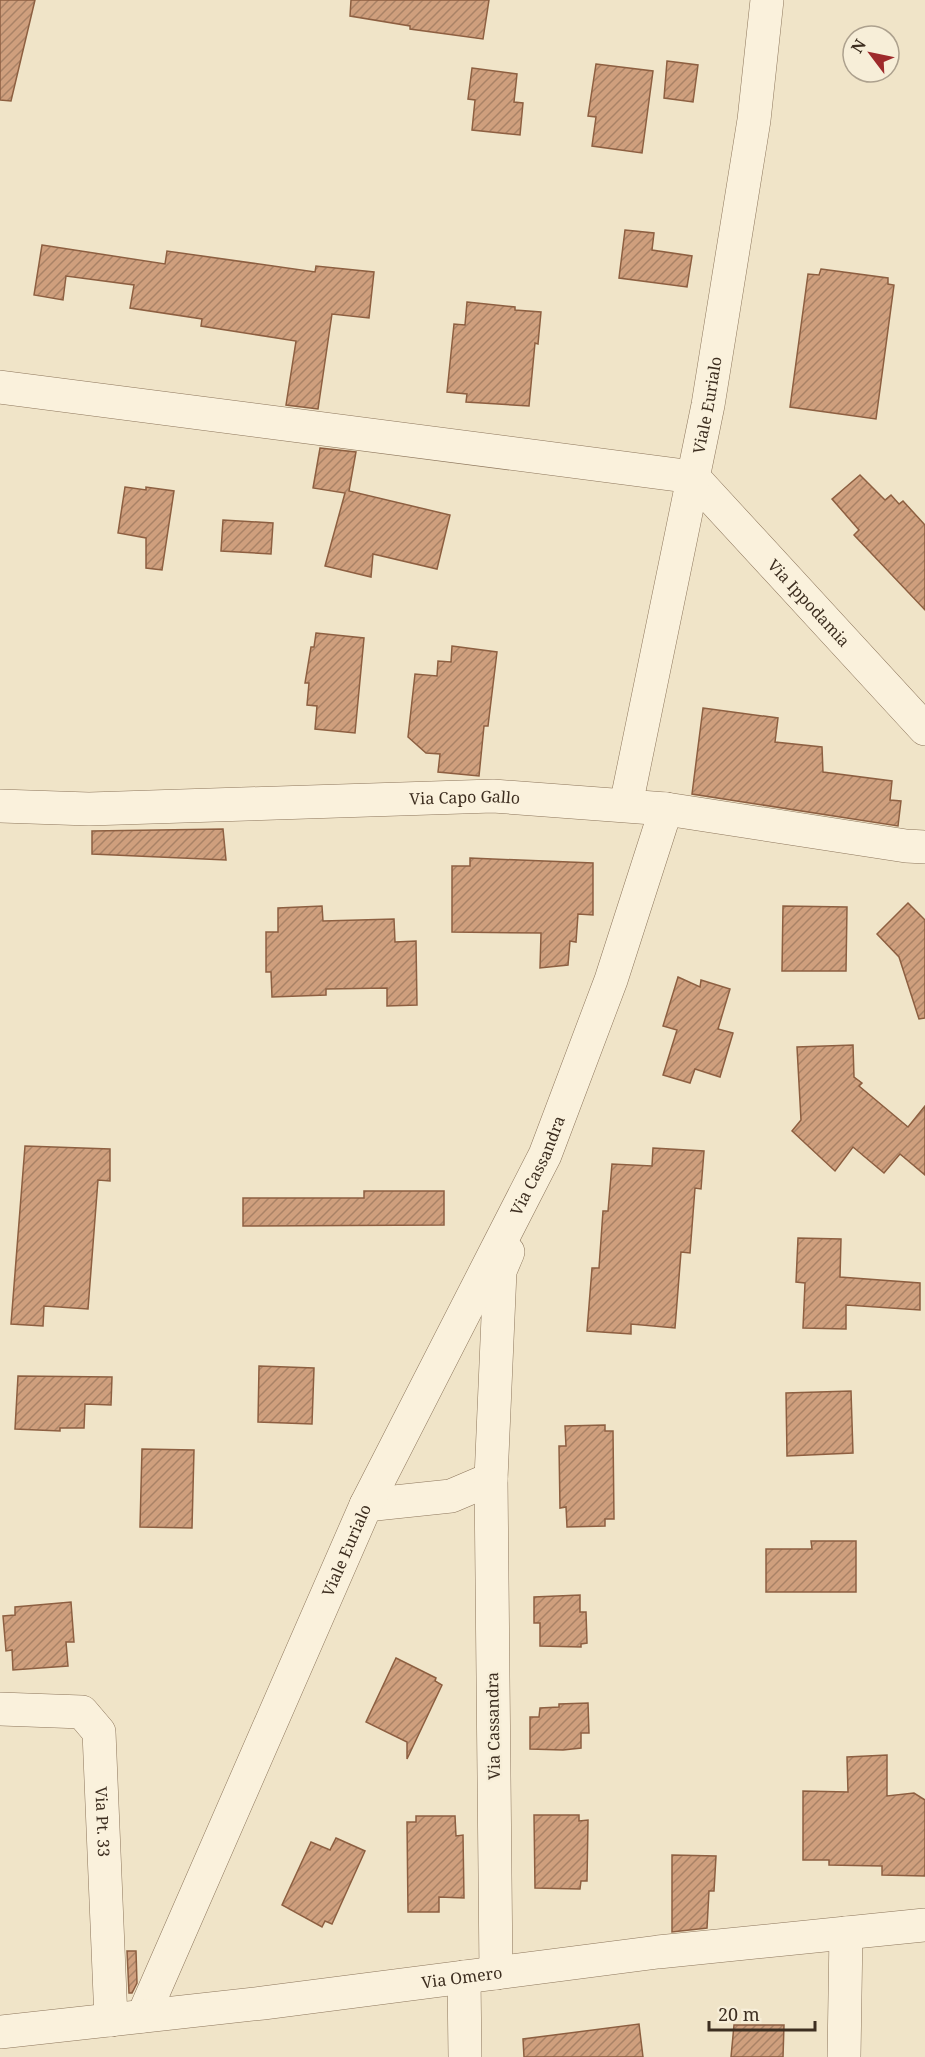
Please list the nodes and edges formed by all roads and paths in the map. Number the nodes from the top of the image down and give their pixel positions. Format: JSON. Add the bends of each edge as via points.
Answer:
{"nodes":[{"id":1,"x":767,"y":0,"type":"edge"},
{"id":2,"x":0,"y":387,"type":"edge"},
{"id":3,"x":693,"y":477,"type":"junction"},
{"id":4,"x":925,"y":729,"type":"edge"},
{"id":5,"x":626,"y":805,"type":"junction"},
{"id":6,"x":0,"y":806,"type":"edge"},
{"id":7,"x":666,"y":809,"type":"junction"},
{"id":8,"x":925,"y":847,"type":"edge"},
{"id":9,"x":545,"y":1155,"type":"junction"},
{"id":10,"x":490,"y":1479,"type":"junction"},
{"id":11,"x":366,"y":1505,"type":"junction"},
{"id":12,"x":0,"y":1709,"type":"edge"},
{"id":13,"x":925,"y":1925,"type":"edge"},
{"id":14,"x":846,"y":1933,"type":"junction"},
{"id":15,"x":496,"y":1973,"type":"junction"},
{"id":16,"x":464,"y":1977,"type":"junction"},
{"id":17,"x":143,"y":2016,"type":"junction"},
{"id":18,"x":111,"y":2020,"type":"junction"},
{"id":19,"x":0,"y":2032,"type":"edge"},
{"id":20,"x":465,"y":2057,"type":"edge"},
{"id":21,"x":844,"y":2057,"type":"edge"}],
"edges":[{"from":1,"to":3,"type":"street","name":"Viale Eurialo","via":[[754,120]]},
{"from":2,"to":3,"type":"street"},
{"from":3,"to":4,"type":"street","name":"Via Ippodamia"},
{"from":3,"to":5,"type":"street","name":"Viale Eurialo"},
{"from":5,"to":6,"type":"street","name":"Via Capo Gallo","via":[[493,796],[89,809]]},
{"from":5,"to":7,"type":"street","name":"Via Capo Gallo"},
{"from":7,"to":8,"type":"street","name":"Via Capo Gallo"},
{"from":7,"to":9,"type":"street","name":"Via Cassandra","via":[[611,980]]},
{"from":9,"to":10,"type":"street","via":[[500,1271]]},
{"from":9,"to":11,"type":"street","name":"Via Cassandra"},
{"from":10,"to":11,"type":"street","name":"Viale Eurialo","via":[[451,1496]]},
{"from":10,"to":15,"type":"street","name":"Via Cassandra"},
{"from":11,"to":17,"type":"street","name":"Viale Eurialo"},
{"from":12,"to":18,"type":"street","name":"Via Pt. 33","via":[[82,1712],[99,1732]]},
{"from":13,"to":14,"type":"street","name":"Via Omero"},
{"from":14,"to":15,"type":"street","name":"Via Omero"},
{"from":14,"to":21,"type":"street"},
{"from":15,"to":16,"type":"street","name":"Via Omero"},
{"from":16,"to":17,"type":"street","name":"Via Omero"},
{"from":16,"to":20,"type":"street"},
{"from":17,"to":18,"type":"street","name":"Via Omero"},
{"from":18,"to":19,"type":"street","name":"Via Omero"}]}
